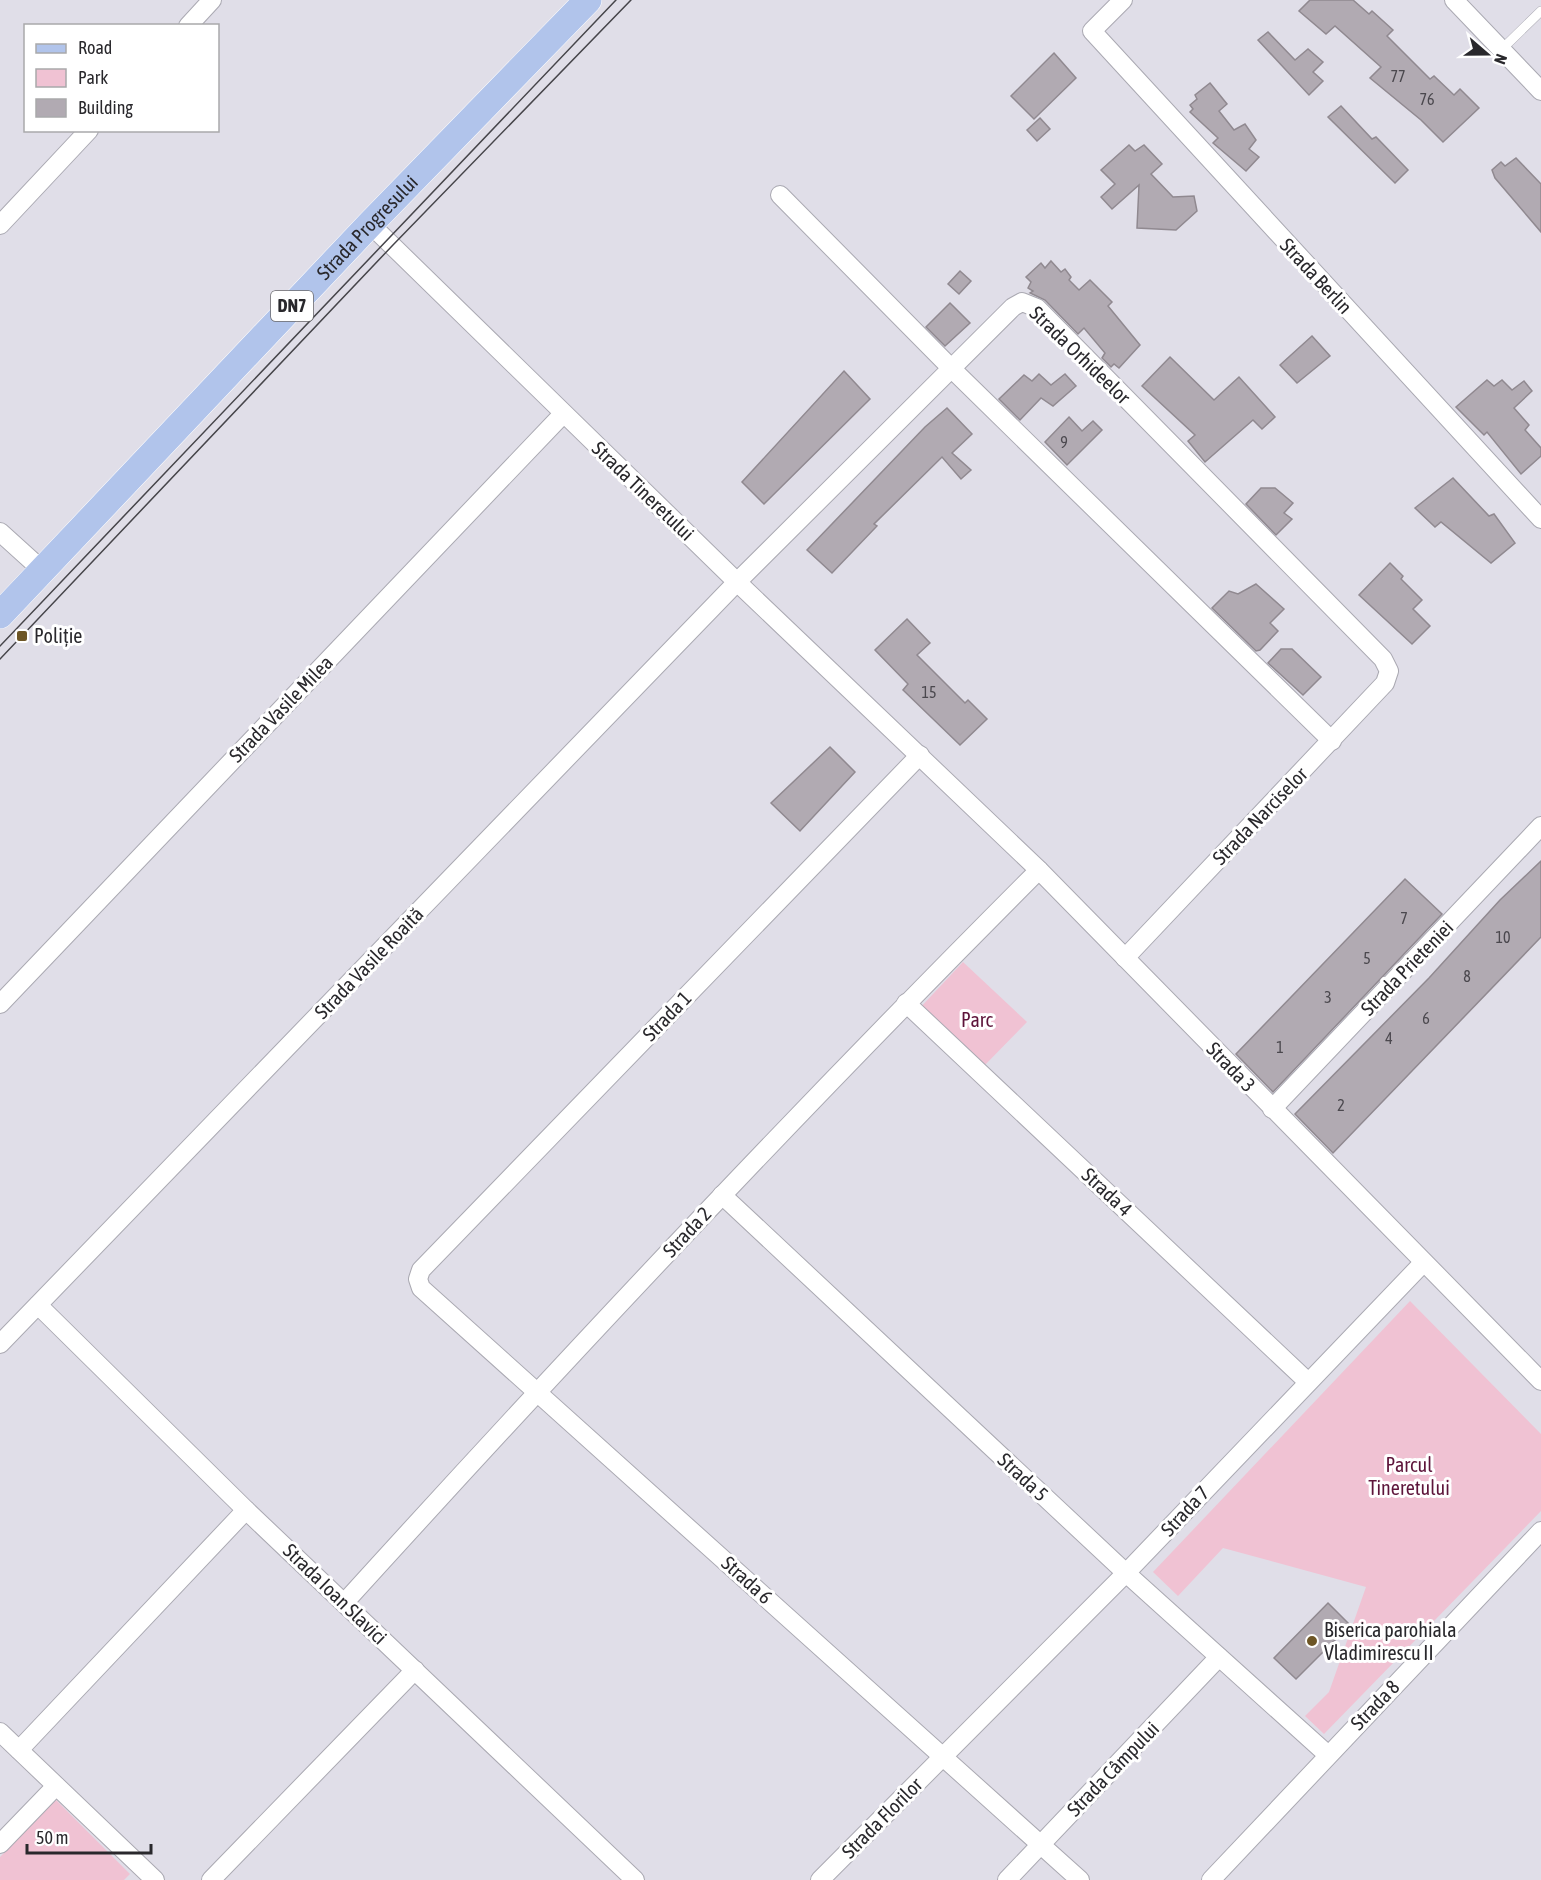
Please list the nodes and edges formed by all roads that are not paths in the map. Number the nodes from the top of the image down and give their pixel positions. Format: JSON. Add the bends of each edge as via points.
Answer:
{"nodes":[{"id":1,"x":212,"y":0,"type":"edge"},
{"id":2,"x":588,"y":0,"type":"edge"},
{"id":3,"x":1123,"y":0,"type":"edge"},
{"id":4,"x":1454,"y":0,"type":"edge"},
{"id":5,"x":1541,"y":11,"type":"edge"},
{"id":6,"x":190,"y":24,"type":"edge"},
{"id":7,"x":1502,"y":49,"type":"junction"},
{"id":8,"x":1541,"y":91,"type":"edge"},
{"id":9,"x":87,"y":132,"type":"edge"},
{"id":10,"x":780,"y":195,"type":"dead end"},
{"id":11,"x":370,"y":224,"type":"junction"},
{"id":12,"x":0,"y":225,"type":"edge"},
{"id":13,"x":952,"y":369,"type":"junction"},
{"id":14,"x":563,"y":414,"type":"junction"},
{"id":15,"x":1541,"y":519,"type":"edge"},
{"id":16,"x":0,"y":532,"type":"edge"},
{"id":17,"x":42,"y":570,"type":"junction"},
{"id":18,"x":737,"y":582,"type":"junction"},
{"id":19,"x":0,"y":615,"type":"edge"},
{"id":20,"x":1389,"y":670,"type":"joint"},
{"id":21,"x":1332,"y":741,"type":"junction"},
{"id":22,"x":920,"y":755,"type":"junction"},
{"id":23,"x":1541,"y":826,"type":"edge"},
{"id":24,"x":1039,"y":870,"type":"junction"},
{"id":25,"x":1125,"y":958,"type":"junction"},
{"id":26,"x":906,"y":1003,"type":"junction"},
{"id":27,"x":0,"y":1004,"type":"edge"},
{"id":28,"x":1272,"y":1108,"type":"junction"},
{"id":29,"x":722,"y":1195,"type":"junction"},
{"id":30,"x":1424,"y":1263,"type":"junction"},
{"id":31,"x":418,"y":1279,"type":"joint"},
{"id":32,"x":38,"y":1305,"type":"junction"},
{"id":33,"x":0,"y":1344,"type":"edge"},
{"id":34,"x":1541,"y":1381,"type":"edge"},
{"id":35,"x":1308,"y":1382,"type":"junction"},
{"id":36,"x":537,"y":1392,"type":"junction"},
{"id":37,"x":246,"y":1510,"type":"junction"},
{"id":38,"x":1541,"y":1531,"type":"edge"},
{"id":39,"x":1126,"y":1574,"type":"junction"},
{"id":40,"x":345,"y":1602,"type":"junction"},
{"id":41,"x":1219,"y":1657,"type":"junction"},
{"id":42,"x":415,"y":1670,"type":"junction"},
{"id":43,"x":0,"y":1732,"type":"edge"},
{"id":44,"x":19,"y":1750,"type":"junction"},
{"id":45,"x":943,"y":1755,"type":"junction"},
{"id":46,"x":1328,"y":1755,"type":"junction"},
{"id":47,"x":56,"y":1786,"type":"junction"},
{"id":48,"x":0,"y":1844,"type":"edge"},
{"id":49,"x":1042,"y":1844,"type":"junction"},
{"id":50,"x":150,"y":1878,"type":"edge"},
{"id":51,"x":211,"y":1880,"type":"edge"},
{"id":52,"x":635,"y":1880,"type":"edge"},
{"id":53,"x":820,"y":1880,"type":"edge"},
{"id":54,"x":1007,"y":1880,"type":"edge"},
{"id":55,"x":1080,"y":1880,"type":"edge"},
{"id":56,"x":1211,"y":1880,"type":"edge"}],
"edges":[{"from":1,"to":6,"type":"street"},
{"from":2,"to":11,"type":"main road","name":"Strada Progresului","number":"DN7"},
{"from":3,"to":15,"type":"street","name":"Strada Berlin","via":[[1092,31]]},
{"from":4,"to":7,"type":"street"},
{"from":5,"to":7,"type":"lane"},
{"from":7,"to":8,"type":"street"},
{"from":9,"to":12,"type":"street"},
{"from":10,"to":13,"type":"street"},
{"from":11,"to":14,"type":"street","name":"Strada Tineretului"},
{"from":11,"to":17,"type":"main road","name":"Strada Progresului","number":"DN7"},
{"from":13,"to":18,"type":"street","name":"Strada Orhideelor"},
{"from":13,"to":20,"type":"street","name":"Strada Orhideelor","via":[[1013,307],[1022,302],[1037,308],[1383,658]]},
{"from":13,"to":21,"type":"street"},
{"from":14,"to":18,"type":"street","name":"Strada Tineretului"},
{"from":14,"to":27,"type":"street","name":"Strada Vasile Milea"},
{"from":16,"to":17,"type":"street"},
{"from":17,"to":19,"type":"main road","name":"Strada Progresului","number":"DN7"},
{"from":18,"to":22,"type":"street","name":"Strada Tineretului"},
{"from":18,"to":32,"type":"street","name":"Strada Vasile Roaită"},
{"from":20,"to":21,"type":"street","name":"Strada Narciselor","via":[[1385,683]]},
{"from":21,"to":25,"type":"street","name":"Strada Narciselor"},
{"from":22,"to":24,"type":"street","name":"Strada 3"},
{"from":22,"to":31,"type":"street","name":"Strada 1","via":[[421,1270]]},
{"from":23,"to":28,"type":"street","name":"Strada Prieteniei"},
{"from":24,"to":25,"type":"street","name":"Strada 3"},
{"from":24,"to":26,"type":"street","name":"Strada 2"},
{"from":25,"to":28,"type":"street","name":"Strada 3"},
{"from":26,"to":29,"type":"street","name":"Strada 2"},
{"from":26,"to":35,"type":"street","name":"Strada 4"},
{"from":28,"to":30,"type":"street","name":"Strada 3"},
{"from":29,"to":36,"type":"street","name":"Strada 2"},
{"from":29,"to":39,"type":"street","name":"Strada 5"},
{"from":30,"to":34,"type":"street","name":"Strada 3"},
{"from":30,"to":35,"type":"street","name":"Strada 7"},
{"from":31,"to":36,"type":"street","name":"Strada 6","via":[[421,1288]]},
{"from":32,"to":33,"type":"street","name":"Strada Vasile Roaită"},
{"from":32,"to":37,"type":"street","name":"Strada Ioan Slavici"},
{"from":35,"to":39,"type":"street","name":"Strada 7"},
{"from":36,"to":40,"type":"street","name":"Strada 2"},
{"from":36,"to":45,"type":"street","name":"Strada 6"},
{"from":37,"to":40,"type":"street","name":"Strada Ioan Slavici"},
{"from":37,"to":44,"type":"street"},
{"from":38,"to":46,"type":"street","name":"Strada 8"},
{"from":39,"to":41,"type":"street","name":"Strada 5"},
{"from":39,"to":45,"type":"street","name":"Strada 7"},
{"from":40,"to":42,"type":"street","name":"Strada Ioan Slavici"},
{"from":41,"to":46,"type":"street","name":"Strada 5"},
{"from":41,"to":49,"type":"street","name":"Strada Câmpului"},
{"from":42,"to":51,"type":"street"},
{"from":42,"to":52,"type":"street","name":"Strada Ioan Slavici"},
{"from":43,"to":44,"type":"street"},
{"from":44,"to":47,"type":"street"},
{"from":45,"to":49,"type":"street","name":"Strada 6"},
{"from":45,"to":53,"type":"street","name":"Strada Florilor"},
{"from":46,"to":56,"type":"street","name":"Strada 8"},
{"from":47,"to":48,"type":"street"},
{"from":47,"to":50,"type":"street"},
{"from":49,"to":54,"type":"street","name":"Strada Câmpului"},
{"from":49,"to":55,"type":"street","name":"Strada 6"}]}
